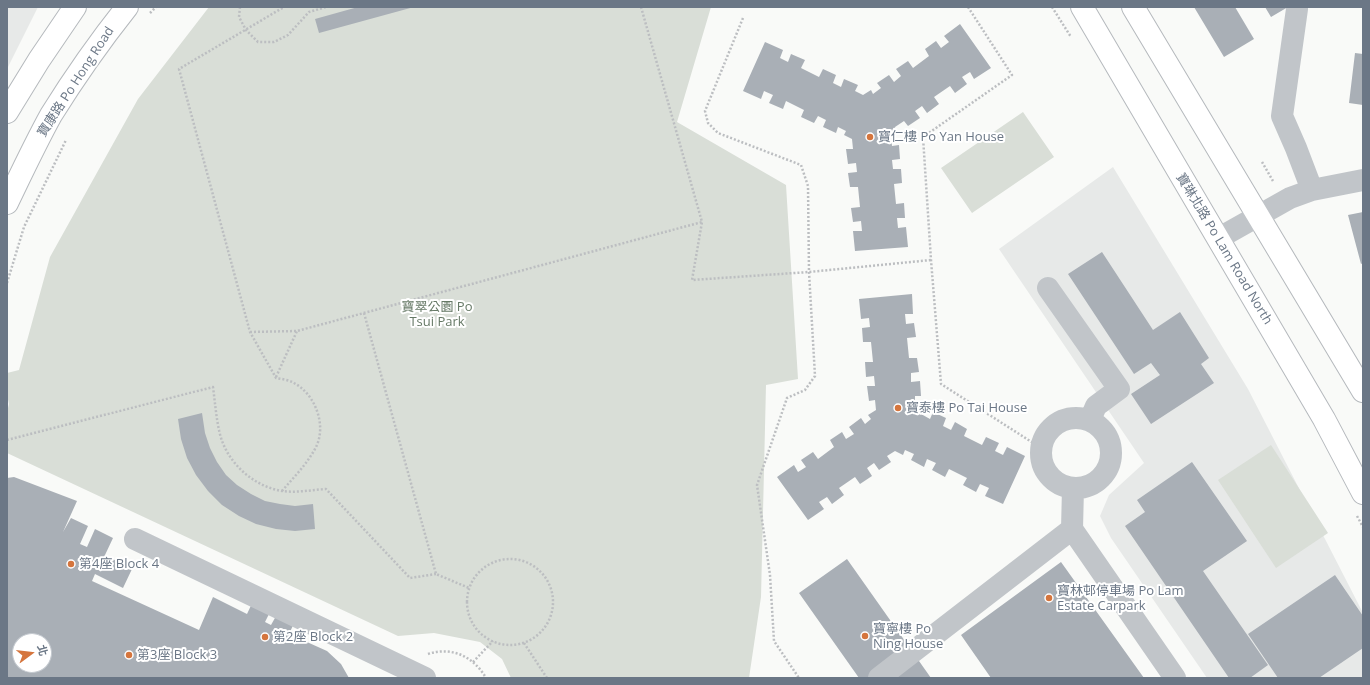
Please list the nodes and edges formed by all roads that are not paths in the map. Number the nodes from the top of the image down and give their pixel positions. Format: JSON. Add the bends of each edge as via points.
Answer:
{"nodes":[{"id":1,"x":75,"y":7,"type":"edge"},
{"id":2,"x":127,"y":7,"type":"edge"},
{"id":3,"x":1082,"y":7,"type":"edge"},
{"id":4,"x":1133,"y":7,"type":"edge"},
{"id":5,"x":1297,"y":9,"type":"dead end"},
{"id":6,"x":7,"y":112,"type":"edge"},
{"id":7,"x":1363,"y":180,"type":"edge"},
{"id":8,"x":1312,"y":190,"type":"junction"},
{"id":9,"x":7,"y":203,"type":"edge"},
{"id":10,"x":1257,"y":216,"type":"junction"},
{"id":11,"x":1218,"y":238,"type":"junction"},
{"id":12,"x":1048,"y":288,"type":"dead end"},
{"id":13,"x":1363,"y":391,"type":"edge"},
{"id":14,"x":1090,"y":420,"type":"junction"},
{"id":15,"x":1073,"y":488,"type":"junction"},
{"id":16,"x":1363,"y":493,"type":"edge"},
{"id":17,"x":1072,"y":529,"type":"junction"},
{"id":18,"x":135,"y":539,"type":"dead end"},
{"id":19,"x":416,"y":674,"type":"edge"},
{"id":20,"x":879,"y":678,"type":"edge"},
{"id":21,"x":1175,"y":678,"type":"edge"}],
"edges":[{"from":1,"to":6,"type":"main road"},
{"from":2,"to":9,"type":"main road","name":"寶康路 Po Hong Road","via":[[81,68],[51,116]]},
{"from":3,"to":11,"type":"main road","name":"寶琳北路 Po Lam Road North"},
{"from":4,"to":10,"type":"main road"},
{"from":5,"to":8,"type":"street","via":[[1282,116]]},
{"from":7,"to":8,"type":"street"},
{"from":8,"to":10,"type":"street","via":[[1290,198]]},
{"from":10,"to":11,"type":"street"},
{"from":10,"to":13,"type":"main road"},
{"from":11,"to":16,"type":"main road","name":"寶琳北路 Po Lam Road North","via":[[1324,419]]},
{"from":12,"to":14,"type":"street","via":[[1119,389],[1096,406]]},
{"from":14,"to":15,"type":"street","via":[[1107,435],[1112,457],[1103,477],[1084,488]]},
{"from":14,"to":15,"type":"street","via":[[1069,418],[1059,422],[1051,428],[1041,448],[1045,470],[1052,479],[1062,486]]},
{"from":15,"to":17,"type":"street"},
{"from":17,"to":20,"type":"street"},
{"from":17,"to":21,"type":"street"},
{"from":18,"to":19,"type":"street"}]}
